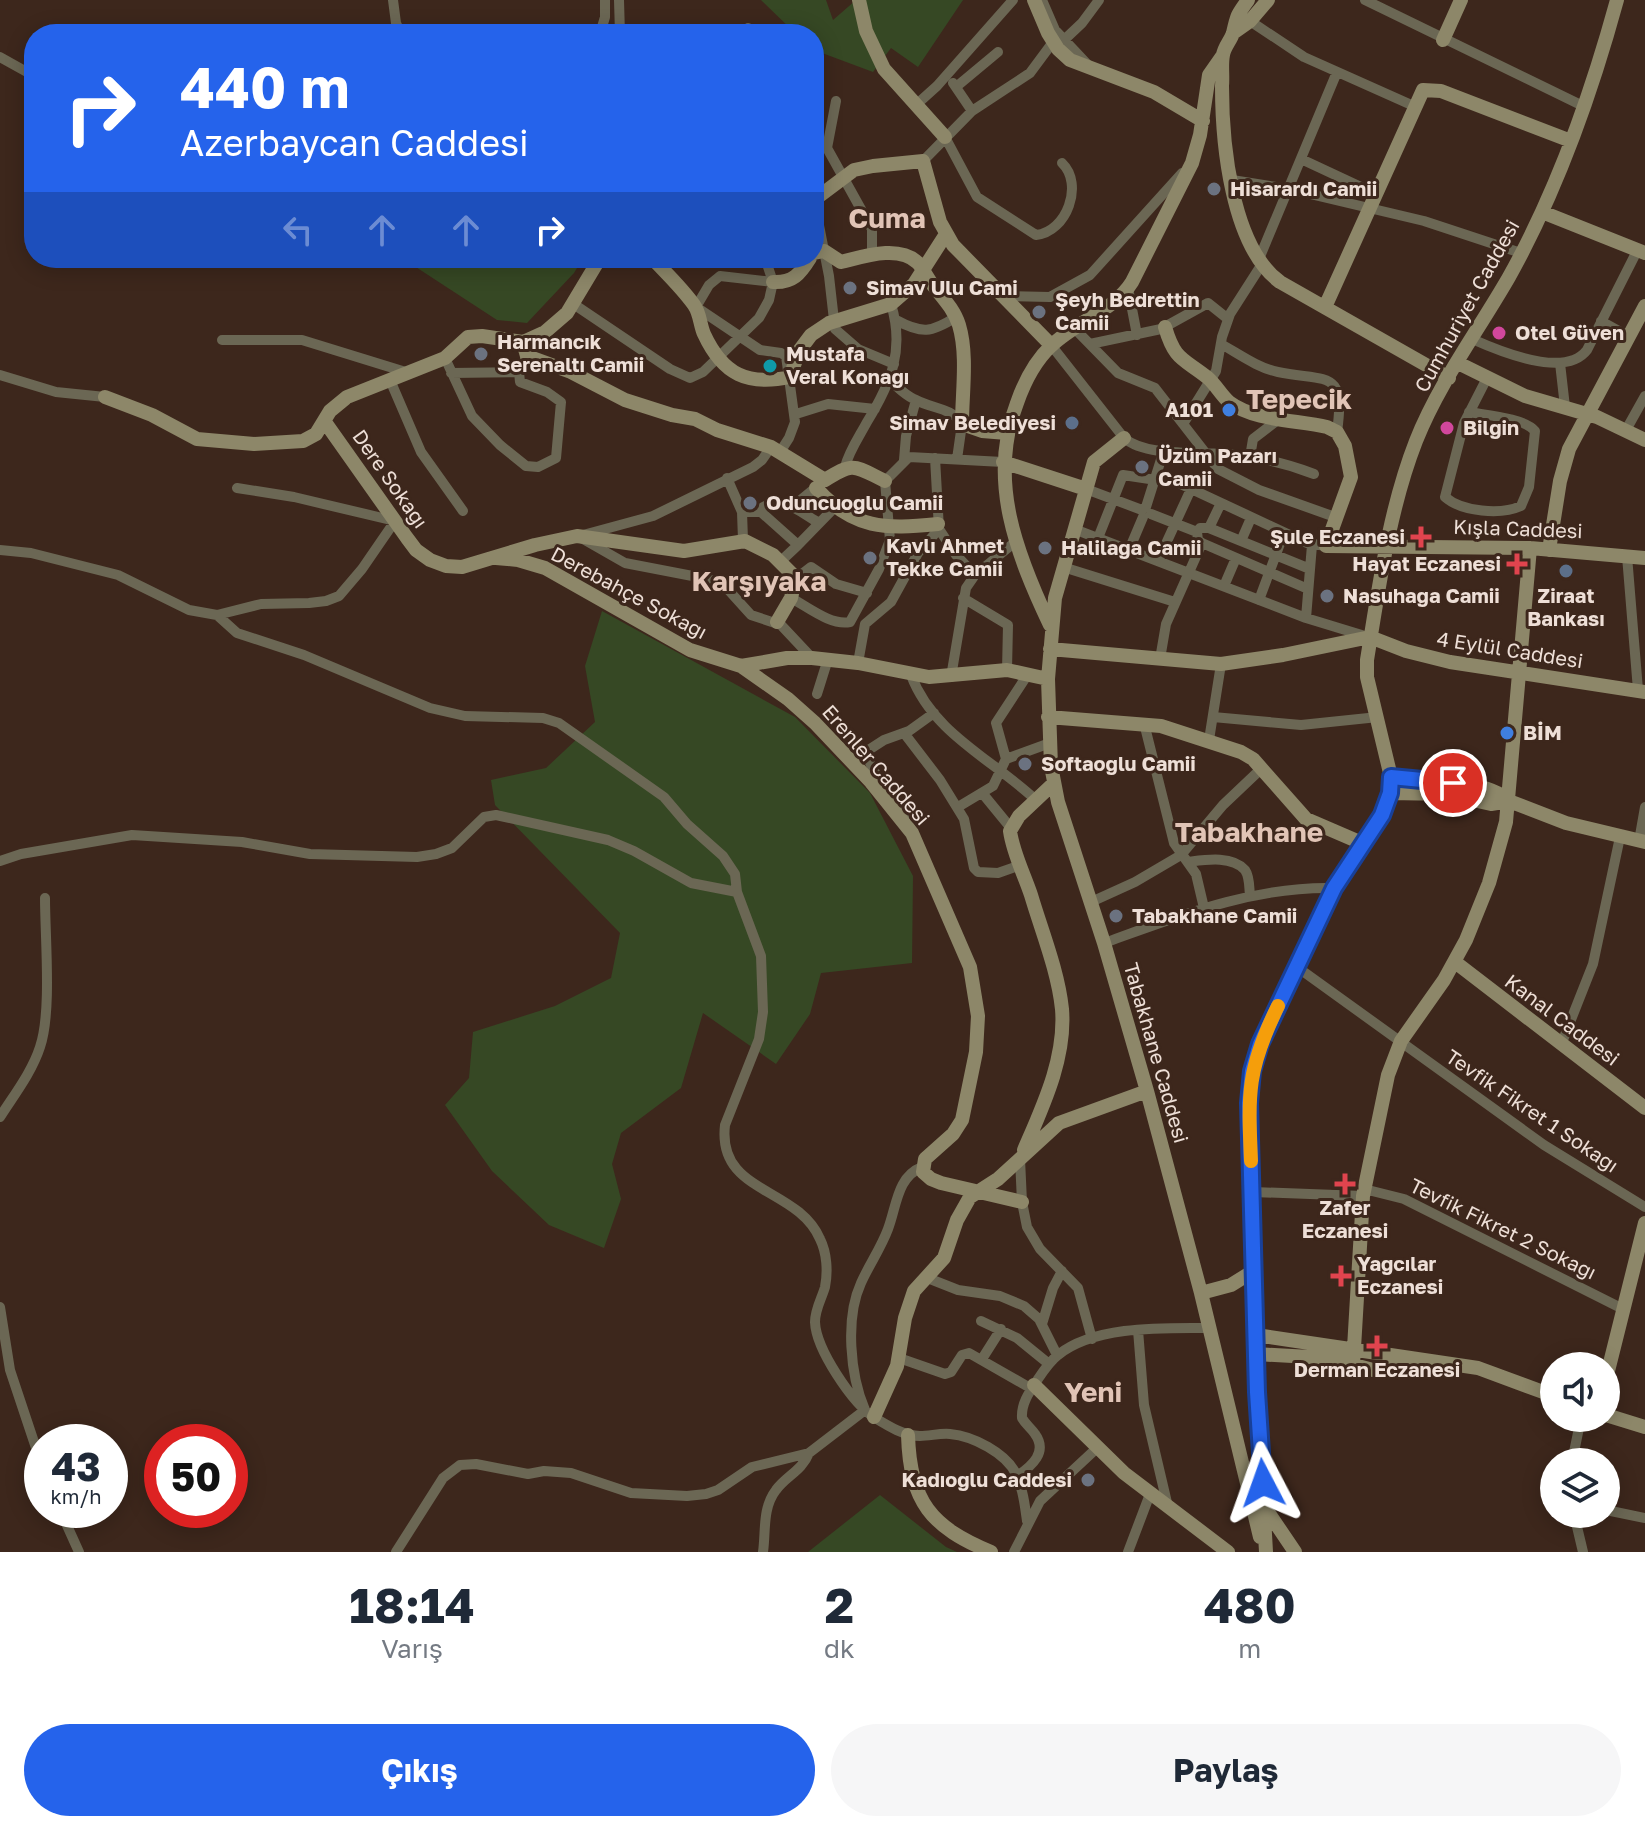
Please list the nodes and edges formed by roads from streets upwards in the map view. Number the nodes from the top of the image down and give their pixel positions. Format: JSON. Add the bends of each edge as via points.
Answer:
{"nodes":[{"id":1,"x":393,"y":0,"type":"edge"},
{"id":2,"x":605,"y":0,"type":"edge"},
{"id":3,"x":619,"y":0,"type":"edge"},
{"id":4,"x":859,"y":0,"type":"edge"},
{"id":5,"x":1013,"y":0,"type":"edge"},
{"id":6,"x":1034,"y":0,"type":"edge"},
{"id":7,"x":1042,"y":0,"type":"edge"},
{"id":8,"x":1099,"y":0,"type":"edge"},
{"id":9,"x":1248,"y":0,"type":"edge"},
{"id":10,"x":1268,"y":0,"type":"edge"},
{"id":11,"x":1365,"y":0,"type":"edge"},
{"id":12,"x":1461,"y":0,"type":"edge"},
{"id":13,"x":1617,"y":0,"type":"edge"},
{"id":14,"x":1250,"y":21,"type":"junction"},
{"id":15,"x":396,"y":24,"type":"edge"},
{"id":16,"x":603,"y":24,"type":"edge"},
{"id":17,"x":620,"y":24,"type":"edge"},
{"id":18,"x":1233,"y":33,"type":"junction"},
{"id":19,"x":1443,"y":40,"type":"junction"},
{"id":20,"x":1058,"y":41,"type":"junction"},
{"id":21,"x":998,"y":52,"type":"dead end"},
{"id":22,"x":1223,"y":55,"type":"junction"},
{"id":23,"x":0,"y":57,"type":"edge"},
{"id":24,"x":24,"y":70,"type":"edge"},
{"id":25,"x":1337,"y":72,"type":"junction"},
{"id":26,"x":947,"y":75,"type":"junction"},
{"id":27,"x":956,"y":87,"type":"junction"},
{"id":28,"x":836,"y":101,"type":"dead end"},
{"id":29,"x":917,"y":104,"type":"junction"},
{"id":30,"x":1583,"y":106,"type":"junction"},
{"id":31,"x":1416,"y":107,"type":"junction"},
{"id":32,"x":972,"y":111,"type":"junction"},
{"id":33,"x":1203,"y":121,"type":"junction"},
{"id":34,"x":945,"y":137,"type":"junction"},
{"id":35,"x":1571,"y":141,"type":"junction"},
{"id":36,"x":824,"y":146,"type":"edge"},
{"id":37,"x":827,"y":148,"type":"junction"},
{"id":38,"x":1301,"y":159,"type":"junction"},
{"id":39,"x":923,"y":161,"type":"junction"},
{"id":40,"x":1062,"y":163,"type":"dead end"},
{"id":41,"x":1192,"y":163,"type":"junction"},
{"id":42,"x":844,"y":176,"type":"junction"},
{"id":43,"x":1232,"y":180,"type":"junction"},
{"id":44,"x":1289,"y":189,"type":"junction"},
{"id":45,"x":824,"y":192,"type":"edge"},
{"id":46,"x":1372,"y":201,"type":"junction"},
{"id":47,"x":1542,"y":212,"type":"junction"},
{"id":48,"x":946,"y":234,"type":"junction"},
{"id":49,"x":1641,"y":252,"type":"edge"},
{"id":50,"x":872,"y":253,"type":"junction"},
{"id":51,"x":1521,"y":253,"type":"junction"},
{"id":52,"x":824,"y":254,"type":"edge"},
{"id":53,"x":1261,"y":261,"type":"junction"},
{"id":54,"x":594,"y":268,"type":"edge"},
{"id":55,"x":661,"y":268,"type":"edge"},
{"id":56,"x":768,"y":268,"type":"edge"},
{"id":57,"x":802,"y":268,"type":"edge"},
{"id":58,"x":822,"y":268,"type":"edge"},
{"id":59,"x":923,"y":271,"type":"junction"},
{"id":60,"x":773,"y":282,"type":"junction"},
{"id":61,"x":1128,"y":288,"type":"junction"},
{"id":62,"x":1004,"y":296,"type":"junction"},
{"id":63,"x":572,"y":303,"type":"junction"},
{"id":64,"x":891,"y":304,"type":"junction"},
{"id":65,"x":1645,"y":306,"type":"edge"},
{"id":66,"x":696,"y":307,"type":"junction"},
{"id":67,"x":1325,"y":307,"type":"junction"},
{"id":68,"x":956,"y":317,"type":"junction"},
{"id":69,"x":1228,"y":319,"type":"junction"},
{"id":70,"x":896,"y":320,"type":"junction"},
{"id":71,"x":1601,"y":321,"type":"junction"},
{"id":72,"x":834,"y":322,"type":"junction"},
{"id":73,"x":1165,"y":327,"type":"junction"},
{"id":74,"x":1075,"y":329,"type":"junction"},
{"id":75,"x":1137,"y":335,"type":"junction"},
{"id":76,"x":1628,"y":336,"type":"junction"},
{"id":77,"x":740,"y":337,"type":"junction"},
{"id":78,"x":1472,"y":339,"type":"junction"},
{"id":79,"x":222,"y":340,"type":"dead end"},
{"id":80,"x":1090,"y":344,"type":"junction"},
{"id":81,"x":1221,"y":344,"type":"junction"},
{"id":82,"x":1051,"y":345,"type":"junction"},
{"id":83,"x":525,"y":349,"type":"junction"},
{"id":84,"x":445,"y":358,"type":"junction"},
{"id":85,"x":719,"y":358,"type":"junction"},
{"id":86,"x":1458,"y":363,"type":"junction"},
{"id":87,"x":1560,"y":363,"type":"junction"},
{"id":88,"x":894,"y":364,"type":"junction"},
{"id":89,"x":519,"y":372,"type":"junction"},
{"id":90,"x":409,"y":373,"type":"junction"},
{"id":91,"x":451,"y":373,"type":"junction"},
{"id":92,"x":0,"y":375,"type":"edge"},
{"id":93,"x":790,"y":377,"type":"junction"},
{"id":94,"x":1449,"y":378,"type":"junction"},
{"id":95,"x":1487,"y":378,"type":"junction"},
{"id":96,"x":889,"y":379,"type":"junction"},
{"id":97,"x":390,"y":380,"type":"junction"},
{"id":98,"x":1211,"y":380,"type":"junction"},
{"id":99,"x":1645,"y":396,"type":"edge"},
{"id":100,"x":105,"y":397,"type":"joint"},
{"id":101,"x":916,"y":400,"type":"junction"},
{"id":102,"x":1565,"y":407,"type":"junction"},
{"id":103,"x":875,"y":409,"type":"junction"},
{"id":104,"x":1469,"y":412,"type":"junction"},
{"id":105,"x":1586,"y":412,"type":"junction"},
{"id":106,"x":796,"y":414,"type":"junction"},
{"id":107,"x":1280,"y":418,"type":"junction"},
{"id":108,"x":325,"y":422,"type":"junction"},
{"id":109,"x":962,"y":424,"type":"junction"},
{"id":110,"x":1183,"y":424,"type":"junction"},
{"id":111,"x":1626,"y":430,"type":"junction"},
{"id":112,"x":1337,"y":432,"type":"junction"},
{"id":113,"x":1007,"y":433,"type":"junction"},
{"id":114,"x":1124,"y":438,"type":"junction"},
{"id":115,"x":1645,"y":440,"type":"edge"},
{"id":116,"x":775,"y":449,"type":"junction"},
{"id":117,"x":1164,"y":450,"type":"junction"},
{"id":118,"x":1205,"y":452,"type":"junction"},
{"id":119,"x":1250,"y":457,"type":"junction"},
{"id":120,"x":935,"y":458,"type":"junction"},
{"id":121,"x":957,"y":459,"type":"junction"},
{"id":122,"x":904,"y":460,"type":"junction"},
{"id":123,"x":1003,"y":462,"type":"junction"},
{"id":124,"x":845,"y":467,"type":"junction"},
{"id":125,"x":1314,"y":474,"type":"dead end"},
{"id":126,"x":727,"y":478,"type":"junction"},
{"id":127,"x":1156,"y":480,"type":"junction"},
{"id":128,"x":885,"y":481,"type":"junction"},
{"id":129,"x":820,"y":484,"type":"junction"},
{"id":130,"x":237,"y":488,"type":"dead end"},
{"id":131,"x":1086,"y":489,"type":"junction"},
{"id":132,"x":1191,"y":489,"type":"junction"},
{"id":133,"x":1112,"y":499,"type":"junction"},
{"id":134,"x":1221,"y":503,"type":"junction"},
{"id":135,"x":792,"y":507,"type":"junction"},
{"id":136,"x":835,"y":507,"type":"junction"},
{"id":137,"x":463,"y":511,"type":"dead end"},
{"id":138,"x":757,"y":511,"type":"junction"},
{"id":139,"x":742,"y":512,"type":"junction"},
{"id":140,"x":1145,"y":512,"type":"junction"},
{"id":141,"x":1335,"y":517,"type":"junction"},
{"id":142,"x":1251,"y":518,"type":"junction"},
{"id":143,"x":395,"y":521,"type":"junction"},
{"id":144,"x":819,"y":523,"type":"junction"},
{"id":145,"x":1175,"y":523,"type":"junction"},
{"id":146,"x":939,"y":526,"type":"junction"},
{"id":147,"x":890,"y":527,"type":"junction"},
{"id":148,"x":1209,"y":528,"type":"junction"},
{"id":149,"x":1074,"y":529,"type":"junction"},
{"id":150,"x":1197,"y":532,"type":"junction"},
{"id":151,"x":1284,"y":533,"type":"junction"},
{"id":152,"x":577,"y":536,"type":"junction"},
{"id":153,"x":1098,"y":538,"type":"junction"},
{"id":154,"x":743,"y":540,"type":"junction"},
{"id":155,"x":1241,"y":541,"type":"junction"},
{"id":156,"x":1015,"y":542,"type":"junction"},
{"id":157,"x":1202,"y":543,"type":"junction"},
{"id":158,"x":798,"y":545,"type":"junction"},
{"id":159,"x":1388,"y":545,"type":"junction"},
{"id":160,"x":1319,"y":546,"type":"junction"},
{"id":161,"x":1530,"y":548,"type":"junction"},
{"id":162,"x":0,"y":550,"type":"edge"},
{"id":163,"x":1129,"y":550,"type":"junction"},
{"id":164,"x":1549,"y":550,"type":"junction"},
{"id":165,"x":1276,"y":555,"type":"junction"},
{"id":166,"x":1627,"y":556,"type":"junction"},
{"id":167,"x":496,"y":558,"type":"junction"},
{"id":168,"x":1236,"y":558,"type":"junction"},
{"id":169,"x":1645,"y":558,"type":"edge"},
{"id":170,"x":781,"y":561,"type":"junction"},
{"id":171,"x":1158,"y":561,"type":"junction"},
{"id":172,"x":1063,"y":567,"type":"junction"},
{"id":173,"x":1310,"y":569,"type":"junction"},
{"id":174,"x":1189,"y":572,"type":"junction"},
{"id":175,"x":1269,"y":572,"type":"junction"},
{"id":176,"x":975,"y":575,"type":"junction"},
{"id":177,"x":794,"y":580,"type":"junction"},
{"id":178,"x":1224,"y":586,"type":"junction"},
{"id":179,"x":1308,"y":589,"type":"junction"},
{"id":180,"x":867,"y":593,"type":"junction"},
{"id":181,"x":791,"y":598,"type":"junction"},
{"id":182,"x":963,"y":598,"type":"junction"},
{"id":183,"x":1259,"y":600,"type":"junction"},
{"id":184,"x":1175,"y":602,"type":"junction"},
{"id":185,"x":217,"y":615,"type":"junction"},
{"id":186,"x":1306,"y":618,"type":"junction"},
{"id":187,"x":868,"y":621,"type":"junction"},
{"id":188,"x":777,"y":622,"type":"junction"},
{"id":189,"x":850,"y":622,"type":"junction"},
{"id":190,"x":1051,"y":628,"type":"junction"},
{"id":191,"x":1370,"y":637,"type":"junction"},
{"id":192,"x":1050,"y":649,"type":"junction"},
{"id":193,"x":812,"y":658,"type":"junction"},
{"id":194,"x":828,"y":659,"type":"junction"},
{"id":195,"x":1160,"y":659,"type":"junction"},
{"id":196,"x":858,"y":663,"type":"junction"},
{"id":197,"x":1221,"y":664,"type":"junction"},
{"id":198,"x":741,"y":666,"type":"junction"},
{"id":199,"x":1007,"y":670,"type":"junction"},
{"id":200,"x":1521,"y":672,"type":"junction"},
{"id":201,"x":1028,"y":674,"type":"junction"},
{"id":202,"x":911,"y":675,"type":"junction"},
{"id":203,"x":951,"y":677,"type":"junction"},
{"id":204,"x":1048,"y":679,"type":"junction"},
{"id":205,"x":1641,"y":691,"type":"edge"},
{"id":206,"x":817,"y":694,"type":"dead end"},
{"id":207,"x":934,"y":713,"type":"junction"},
{"id":208,"x":1048,"y":717,"type":"junction"},
{"id":209,"x":1213,"y":717,"type":"junction"},
{"id":210,"x":1378,"y":717,"type":"junction"},
{"id":211,"x":1144,"y":723,"type":"junction"},
{"id":212,"x":904,"y":733,"type":"junction"},
{"id":213,"x":1209,"y":740,"type":"junction"},
{"id":214,"x":1050,"y":743,"type":"junction"},
{"id":215,"x":1006,"y":759,"type":"junction"},
{"id":216,"x":1262,"y":768,"type":"junction"},
{"id":217,"x":1000,"y":771,"type":"junction"},
{"id":218,"x":1391,"y":777,"type":"junction"},
{"id":219,"x":1054,"y":783,"type":"junction"},
{"id":220,"x":1390,"y":793,"type":"junction"},
{"id":221,"x":983,"y":794,"type":"junction"},
{"id":222,"x":1037,"y":801,"type":"junction"},
{"id":223,"x":1509,"y":801,"type":"junction"},
{"id":224,"x":958,"y":807,"type":"junction"},
{"id":225,"x":1645,"y":807,"type":"edge"},
{"id":226,"x":1010,"y":827,"type":"junction"},
{"id":227,"x":912,"y":833,"type":"junction"},
{"id":228,"x":1620,"y":837,"type":"junction"},
{"id":229,"x":1642,"y":842,"type":"edge"},
{"id":230,"x":1364,"y":844,"type":"junction"},
{"id":231,"x":1184,"y":858,"type":"junction"},
{"id":232,"x":0,"y":861,"type":"edge"},
{"id":233,"x":1021,"y":865,"type":"junction"},
{"id":234,"x":1334,"y":888,"type":"junction"},
{"id":235,"x":737,"y":892,"type":"junction"},
{"id":236,"x":1250,"y":896,"type":"junction"},
{"id":237,"x":45,"y":898,"type":"dead end"},
{"id":238,"x":1091,"y":902,"type":"junction"},
{"id":239,"x":1204,"y":908,"type":"junction"},
{"id":240,"x":1104,"y":943,"type":"junction"},
{"id":241,"x":1455,"y":962,"type":"junction"},
{"id":242,"x":1297,"y":967,"type":"junction"},
{"id":243,"x":1401,"y":1041,"type":"junction"},
{"id":244,"x":1561,"y":1045,"type":"junction"},
{"id":245,"x":1147,"y":1091,"type":"junction"},
{"id":246,"x":1645,"y":1108,"type":"edge"},
{"id":247,"x":0,"y":1117,"type":"edge"},
{"id":248,"x":1020,"y":1159,"type":"junction"},
{"id":249,"x":922,"y":1167,"type":"junction"},
{"id":250,"x":977,"y":1191,"type":"junction"},
{"id":251,"x":1253,"y":1192,"type":"junction"},
{"id":252,"x":1364,"y":1192,"type":"junction"},
{"id":253,"x":1022,"y":1202,"type":"junction"},
{"id":254,"x":1645,"y":1207,"type":"edge"},
{"id":255,"x":1645,"y":1223,"type":"edge"},
{"id":256,"x":1255,"y":1270,"type":"junction"},
{"id":257,"x":1062,"y":1271,"type":"junction"},
{"id":258,"x":925,"y":1277,"type":"junction"},
{"id":259,"x":1201,"y":1293,"type":"junction"},
{"id":260,"x":0,"y":1307,"type":"edge"},
{"id":261,"x":1623,"y":1309,"type":"junction"},
{"id":262,"x":981,"y":1321,"type":"dead end"},
{"id":263,"x":1042,"y":1324,"type":"junction"},
{"id":264,"x":1210,"y":1328,"type":"junction"},
{"id":265,"x":1001,"y":1329,"type":"junction"},
{"id":266,"x":1138,"y":1330,"type":"junction"},
{"id":267,"x":1256,"y":1335,"type":"junction"},
{"id":268,"x":1092,"y":1339,"type":"junction"},
{"id":269,"x":1613,"y":1352,"type":"edge"},
{"id":270,"x":1256,"y":1354,"type":"junction"},
{"id":271,"x":1057,"y":1355,"type":"junction"},
{"id":272,"x":899,"y":1358,"type":"junction"},
{"id":273,"x":1353,"y":1358,"type":"junction"},
{"id":274,"x":982,"y":1359,"type":"junction"},
{"id":275,"x":1049,"y":1364,"type":"junction"},
{"id":276,"x":1033,"y":1387,"type":"junction"},
{"id":277,"x":1540,"y":1391,"type":"edge"},
{"id":278,"x":869,"y":1414,"type":"junction"},
{"id":279,"x":1620,"y":1419,"type":"edge"},
{"id":280,"x":28,"y":1424,"type":"edge"},
{"id":281,"x":1645,"y":1427,"type":"edge"},
{"id":282,"x":908,"y":1435,"type":"junction"},
{"id":283,"x":1260,"y":1437,"type":"junction"},
{"id":284,"x":1236,"y":1438,"type":"junction"},
{"id":285,"x":1097,"y":1448,"type":"junction"},
{"id":286,"x":809,"y":1453,"type":"junction"},
{"id":287,"x":1017,"y":1476,"type":"junction"},
{"id":288,"x":1150,"y":1494,"type":"junction"},
{"id":289,"x":1264,"y":1506,"type":"junction"},
{"id":290,"x":1169,"y":1509,"type":"junction"},
{"id":291,"x":1620,"y":1513,"type":"edge"},
{"id":292,"x":1645,"y":1518,"type":"edge"},
{"id":293,"x":1027,"y":1521,"type":"junction"},
{"id":294,"x":68,"y":1528,"type":"edge"},
{"id":295,"x":1577,"y":1528,"type":"edge"},
{"id":296,"x":1290,"y":1551,"type":"edge"},
{"id":297,"x":79,"y":1552,"type":"edge"},
{"id":298,"x":396,"y":1552,"type":"edge"},
{"id":299,"x":763,"y":1552,"type":"edge"},
{"id":300,"x":991,"y":1552,"type":"edge"},
{"id":301,"x":1014,"y":1552,"type":"edge"},
{"id":302,"x":1128,"y":1552,"type":"edge"},
{"id":303,"x":1228,"y":1552,"type":"edge"},
{"id":304,"x":1265,"y":1552,"type":"edge"},
{"id":305,"x":1583,"y":1552,"type":"edge"}],
"edges":[{"from":1,"to":15,"type":"street"},
{"from":2,"to":16,"type":"street"},
{"from":3,"to":17,"type":"street"},
{"from":4,"to":29,"type":"street","via":[[884,69]]},
{"from":5,"to":26,"type":"street"},
{"from":6,"to":20,"type":"street"},
{"from":7,"to":20,"type":"street"},
{"from":8,"to":20,"type":"street","via":[[1082,23]]},
{"from":9,"to":18,"type":"street","via":[[1234,21]]},
{"from":10,"to":14,"type":"street"},
{"from":11,"to":19,"type":"street"},
{"from":12,"to":19,"type":"street"},
{"from":13,"to":30,"type":"street","name":"Cumhuriyet Caddesi"},
{"from":14,"to":18,"type":"street"},
{"from":14,"to":25,"type":"street","via":[[1294,52]]},
{"from":18,"to":22,"type":"street"},
{"from":19,"to":30,"type":"street"},
{"from":20,"to":32,"type":"street","via":[[1030,73]]},
{"from":20,"to":33,"type":"street","via":[[1070,60],[1166,98]]},
{"from":21,"to":27,"type":"street"},
{"from":22,"to":33,"type":"street","via":[[1209,75]]},
{"from":22,"to":43,"type":"street","via":[[1225,145]]},
{"from":23,"to":24,"type":"street"},
{"from":25,"to":31,"type":"street"},
{"from":25,"to":38,"type":"street"},
{"from":26,"to":27,"type":"street"},
{"from":26,"to":29,"type":"street"},
{"from":27,"to":32,"type":"street"},
{"from":28,"to":37,"type":"street"},
{"from":29,"to":34,"type":"street"},
{"from":30,"to":35,"type":"street","name":"Cumhuriyet Caddesi"},
{"from":31,"to":35,"type":"street","via":[[1423,90],[1433,89]]},
{"from":31,"to":46,"type":"street"},
{"from":32,"to":34,"type":"street"},
{"from":33,"to":41,"type":"street"},
{"from":34,"to":39,"type":"street"},
{"from":34,"to":40,"type":"street","via":[[977,197],[1036,235],[1056,224],[1071,199],[1072,179]]},
{"from":35,"to":47,"type":"street","name":"Cumhuriyet Caddesi"},
{"from":36,"to":37,"type":"street"},
{"from":37,"to":42,"type":"street"},
{"from":38,"to":44,"type":"street"},
{"from":38,"to":46,"type":"street"},
{"from":39,"to":42,"type":"street","via":[[873,166]]},
{"from":39,"to":48,"type":"street"},
{"from":41,"to":61,"type":"street"},
{"from":41,"to":62,"type":"street","via":[[1090,275],[1050,297]]},
{"from":42,"to":45,"type":"street"},
{"from":42,"to":50,"type":"street","via":[[872,229]]},
{"from":43,"to":44,"type":"street"},
{"from":43,"to":53,"type":"street","via":[[1241,219]]},
{"from":44,"to":46,"type":"street"},
{"from":44,"to":53,"type":"street"},
{"from":46,"to":51,"type":"street"},
{"from":46,"to":67,"type":"street"},
{"from":47,"to":49,"type":"street"},
{"from":47,"to":51,"type":"street","name":"Cumhuriyet Caddesi"},
{"from":48,"to":59,"type":"street"},
{"from":48,"to":62,"type":"street"},
{"from":49,"to":71,"type":"street"},
{"from":50,"to":52,"type":"street","via":[[841,262]]},
{"from":50,"to":59,"type":"street","via":[[908,257]]},
{"from":51,"to":78,"type":"street","name":"Cumhuriyet Caddesi"},
{"from":53,"to":67,"type":"street","via":[[1280,282]]},
{"from":53,"to":69,"type":"street"},
{"from":54,"to":63,"type":"street"},
{"from":55,"to":66,"type":"street"},
{"from":56,"to":60,"type":"street"},
{"from":57,"to":60,"type":"street","via":[[789,281]]},
{"from":58,"to":72,"type":"street"},
{"from":59,"to":64,"type":"street"},
{"from":59,"to":68,"type":"street"},
{"from":60,"to":66,"type":"street","via":[[720,276]]},
{"from":60,"to":77,"type":"street","via":[[764,310]]},
{"from":61,"to":74,"type":"street"},
{"from":61,"to":75,"type":"street"},
{"from":62,"to":82,"type":"street"},
{"from":63,"to":83,"type":"street"},
{"from":63,"to":85,"type":"street","via":[[685,377],[703,372]]},
{"from":64,"to":70,"type":"street"},
{"from":64,"to":72,"type":"street"},
{"from":65,"to":76,"type":"street"},
{"from":66,"to":77,"type":"street"},
{"from":66,"to":85,"type":"street"},
{"from":67,"to":94,"type":"street"},
{"from":68,"to":70,"type":"street","via":[[926,331]]},
{"from":68,"to":109,"type":"street"},
{"from":69,"to":73,"type":"street","via":[[1208,303]]},
{"from":69,"to":81,"type":"street"},
{"from":70,"to":88,"type":"street"},
{"from":71,"to":76,"type":"street"},
{"from":71,"to":87,"type":"street","via":[[1582,356]]},
{"from":72,"to":88,"type":"street","via":[[838,334],[858,349]]},
{"from":72,"to":93,"type":"street","via":[[805,343]]},
{"from":73,"to":75,"type":"street"},
{"from":73,"to":98,"type":"street","via":[[1174,353]]},
{"from":74,"to":80,"type":"street"},
{"from":74,"to":82,"type":"street"},
{"from":75,"to":80,"type":"street"},
{"from":76,"to":105,"type":"street"},
{"from":77,"to":85,"type":"street"},
{"from":77,"to":93,"type":"street","via":[[760,350],[784,354]]},
{"from":78,"to":86,"type":"street","name":"Cumhuriyet Caddesi"},
{"from":78,"to":87,"type":"street","via":[[1515,356]]},
{"from":79,"to":90,"type":"street","via":[[302,340]]},
{"from":80,"to":110,"type":"street","via":[[1118,373],[1155,388]]},
{"from":81,"to":98,"type":"street"},
{"from":81,"to":112,"type":"street","via":[[1268,369],[1335,385],[1340,395]]},
{"from":82,"to":113,"type":"street","via":[[1027,381]]},
{"from":82,"to":114,"type":"street"},
{"from":83,"to":84,"type":"street","via":[[468,337]]},
{"from":83,"to":89,"type":"street"},
{"from":83,"to":116,"type":"street","via":[[625,400]]},
{"from":84,"to":90,"type":"street"},
{"from":84,"to":91,"type":"street"},
{"from":85,"to":93,"type":"street","via":[[749,380]]},
{"from":86,"to":94,"type":"street","name":"Cumhuriyet Caddesi"},
{"from":86,"to":95,"type":"street"},
{"from":87,"to":102,"type":"street"},
{"from":88,"to":96,"type":"street"},
{"from":89,"to":91,"type":"street"},
{"from":89,"to":91,"type":"street","via":[[523,384],[561,402],[556,458],[538,467],[521,463],[482,427]]},
{"from":90,"to":97,"type":"street"},
{"from":92,"to":100,"type":"street","via":[[56,392]]},
{"from":93,"to":106,"type":"street"},
{"from":94,"to":159,"type":"street","name":"Cumhuriyet Caddesi","via":[[1411,455]]},
{"from":95,"to":102,"type":"street"},
{"from":95,"to":104,"type":"street"},
{"from":96,"to":101,"type":"street"},
{"from":96,"to":103,"type":"street"},
{"from":97,"to":108,"type":"street","via":[[347,397]]},
{"from":97,"to":137,"type":"street","via":[[421,452]]},
{"from":98,"to":107,"type":"street","via":[[1236,406]]},
{"from":98,"to":110,"type":"street"},
{"from":99,"to":111,"type":"street"},
{"from":100,"to":108,"type":"street","via":[[209,441],[303,441]]},
{"from":101,"to":109,"type":"street","via":[[953,413]]},
{"from":101,"to":122,"type":"street"},
{"from":102,"to":105,"type":"street"},
{"from":103,"to":106,"type":"street","via":[[828,404]]},
{"from":103,"to":124,"type":"street"},
{"from":104,"to":104,"type":"street","via":[[1521,422],[1535,431],[1525,501],[1515,509],[1459,506],[1445,497]]},
{"from":105,"to":111,"type":"street"},
{"from":105,"to":164,"type":"street","via":[[1565,460]]},
{"from":106,"to":116,"type":"street","via":[[794,430]]},
{"from":107,"to":112,"type":"street"},
{"from":107,"to":119,"type":"street","via":[[1253,439]]},
{"from":108,"to":143,"type":"street","name":"Dere Sokağı"},
{"from":109,"to":113,"type":"street"},
{"from":109,"to":121,"type":"street"},
{"from":110,"to":118,"type":"street"},
{"from":111,"to":115,"type":"street"},
{"from":112,"to":141,"type":"street","via":[[1351,477]]},
{"from":113,"to":123,"type":"street"},
{"from":114,"to":117,"type":"street","via":[[1139,448]]},
{"from":114,"to":131,"type":"street","name":"Tabakhane Caddesi","via":[[1094,462]]},
{"from":116,"to":126,"type":"street","via":[[758,464]]},
{"from":116,"to":129,"type":"street"},
{"from":117,"to":118,"type":"street"},
{"from":117,"to":127,"type":"street"},
{"from":118,"to":119,"type":"street"},
{"from":118,"to":141,"type":"street","via":[[1218,469],[1243,483]]},
{"from":119,"to":125,"type":"street"},
{"from":120,"to":121,"type":"street"},
{"from":120,"to":122,"type":"street"},
{"from":120,"to":146,"type":"street"},
{"from":121,"to":123,"type":"street"},
{"from":122,"to":128,"type":"street"},
{"from":123,"to":131,"type":"street"},
{"from":123,"to":156,"type":"street"},
{"from":124,"to":128,"type":"street"},
{"from":124,"to":129,"type":"street"},
{"from":126,"to":139,"type":"street"},
{"from":126,"to":152,"type":"street","via":[[653,516]]},
{"from":127,"to":132,"type":"street","via":[[1168,478]]},
{"from":127,"to":133,"type":"street","via":[[1123,475]]},
{"from":127,"to":140,"type":"street"},
{"from":128,"to":147,"type":"street"},
{"from":129,"to":135,"type":"street"},
{"from":129,"to":136,"type":"street"},
{"from":130,"to":143,"type":"street"},
{"from":131,"to":133,"type":"street"},
{"from":131,"to":149,"type":"street","name":"Tabakhane Caddesi"},
{"from":132,"to":134,"type":"street"},
{"from":132,"to":145,"type":"street"},
{"from":133,"to":140,"type":"street"},
{"from":133,"to":153,"type":"street"},
{"from":134,"to":142,"type":"street"},
{"from":134,"to":148,"type":"street"},
{"from":135,"to":138,"type":"street","via":[[769,503]]},
{"from":135,"to":144,"type":"street"},
{"from":136,"to":144,"type":"street"},
{"from":136,"to":147,"type":"street","via":[[860,522]]},
{"from":138,"to":139,"type":"street"},
{"from":138,"to":158,"type":"street"},
{"from":139,"to":154,"type":"street"},
{"from":140,"to":145,"type":"street"},
{"from":140,"to":163,"type":"street"},
{"from":141,"to":160,"type":"street"},
{"from":142,"to":151,"type":"street"},
{"from":142,"to":155,"type":"street"},
{"from":143,"to":167,"type":"street","name":"Dere Sokağı","via":[[416,550],[446,566]]},
{"from":143,"to":185,"type":"street","via":[[339,596],[261,604]]},
{"from":144,"to":158,"type":"street"},
{"from":145,"to":150,"type":"street"},
{"from":145,"to":171,"type":"street"},
{"from":146,"to":147,"type":"street"},
{"from":146,"to":176,"type":"street"},
{"from":146,"to":187,"type":"street","via":[[891,602]]},
{"from":147,"to":180,"type":"street","via":[[888,546]]},
{"from":148,"to":150,"type":"street"},
{"from":148,"to":155,"type":"street"},
{"from":149,"to":153,"type":"street"},
{"from":149,"to":172,"type":"street","name":"Tabakhane Caddesi"},
{"from":150,"to":157,"type":"street"},
{"from":151,"to":160,"type":"street"},
{"from":151,"to":165,"type":"street"},
{"from":152,"to":154,"type":"street","via":[[684,551]]},
{"from":152,"to":167,"type":"street","name":"Dere Sokağı"},
{"from":152,"to":188,"type":"street","via":[[625,563],[717,581],[751,615]]},
{"from":153,"to":163,"type":"street"},
{"from":154,"to":170,"type":"street"},
{"from":155,"to":165,"type":"street"},
{"from":156,"to":176,"type":"street"},
{"from":156,"to":190,"type":"street"},
{"from":157,"to":168,"type":"street"},
{"from":157,"to":174,"type":"street"},
{"from":158,"to":170,"type":"street"},
{"from":159,"to":160,"type":"street","name":"Kışla Caddesi"},
{"from":159,"to":161,"type":"street","name":"Kışla Caddesi"},
{"from":159,"to":191,"type":"street","name":"Cumhuriyet Caddesi"},
{"from":160,"to":173,"type":"street"},
{"from":161,"to":164,"type":"street","name":"Kışla Caddesi"},
{"from":161,"to":200,"type":"street"},
{"from":162,"to":185,"type":"street","via":[[118,575],[189,610]]},
{"from":163,"to":171,"type":"street"},
{"from":164,"to":166,"type":"street","name":"Kışla Caddesi"},
{"from":165,"to":173,"type":"street"},
{"from":165,"to":175,"type":"street"},
{"from":166,"to":169,"type":"street","name":"Kışla Caddesi"},
{"from":166,"to":205,"type":"street"},
{"from":167,"to":198,"type":"street","name":"Derebahçe Sokağı","via":[[545,568],[690,650]]},
{"from":168,"to":175,"type":"street"},
{"from":168,"to":178,"type":"street"},
{"from":170,"to":177,"type":"street"},
{"from":171,"to":174,"type":"street"},
{"from":172,"to":184,"type":"street"},
{"from":172,"to":190,"type":"street","name":"Tabakhane Caddesi"},
{"from":173,"to":179,"type":"street"},
{"from":174,"to":178,"type":"street"},
{"from":174,"to":184,"type":"street"},
{"from":175,"to":179,"type":"street"},
{"from":175,"to":183,"type":"street"},
{"from":176,"to":182,"type":"street"},
{"from":177,"to":180,"type":"street","via":[[811,567],[836,584]]},
{"from":177,"to":181,"type":"street"},
{"from":178,"to":183,"type":"street"},
{"from":179,"to":186,"type":"street"},
{"from":180,"to":189,"type":"street"},
{"from":181,"to":188,"type":"street"},
{"from":181,"to":189,"type":"street","via":[[827,618]]},
{"from":182,"to":199,"type":"street","via":[[1008,625]]},
{"from":182,"to":203,"type":"street"},
{"from":183,"to":186,"type":"street"},
{"from":184,"to":195,"type":"street"},
{"from":185,"to":235,"type":"street","via":[[237,633],[430,708],[559,723],[664,797],[731,865]]},
{"from":186,"to":191,"type":"street"},
{"from":187,"to":189,"type":"street"},
{"from":187,"to":196,"type":"street"},
{"from":188,"to":193,"type":"street"},
{"from":190,"to":192,"type":"street","name":"Tabakhane Caddesi"},
{"from":191,"to":197,"type":"street"},
{"from":191,"to":200,"type":"street","name":"4 Eylül Caddesi","via":[[1426,657]]},
{"from":191,"to":210,"type":"street","name":"Cumhuriyet Caddesi","via":[[1366,668]]},
{"from":192,"to":195,"type":"street"},
{"from":192,"to":204,"type":"street","name":"Tabakhane Caddesi"},
{"from":193,"to":194,"type":"street"},
{"from":193,"to":198,"type":"street"},
{"from":194,"to":196,"type":"street"},
{"from":194,"to":206,"type":"street"},
{"from":195,"to":197,"type":"street"},
{"from":196,"to":202,"type":"street"},
{"from":197,"to":209,"type":"street"},
{"from":198,"to":227,"type":"street","name":"Erenler Caddesi","via":[[815,723]]},
{"from":199,"to":201,"type":"street"},
{"from":199,"to":203,"type":"street"},
{"from":200,"to":205,"type":"street","name":"4 Eylül Caddesi"},
{"from":200,"to":223,"type":"street"},
{"from":201,"to":204,"type":"street"},
{"from":201,"to":215,"type":"street","via":[[996,723]]},
{"from":202,"to":203,"type":"street"},
{"from":202,"to":207,"type":"street"},
{"from":204,"to":208,"type":"street","name":"Tabakhane Caddesi"},
{"from":207,"to":212,"type":"street"},
{"from":207,"to":217,"type":"street","via":[[964,745]]},
{"from":208,"to":211,"type":"street"},
{"from":208,"to":214,"type":"street","name":"Tabakhane Caddesi"},
{"from":209,"to":210,"type":"street","via":[[1301,725]]},
{"from":209,"to":213,"type":"street"},
{"from":210,"to":218,"type":"street","name":"Cumhuriyet Caddesi"},
{"from":211,"to":213,"type":"street"},
{"from":211,"to":231,"type":"street","via":[[1168,824]]},
{"from":212,"to":224,"type":"street"},
{"from":212,"to":227,"type":"street","via":[[871,747],[867,756]]},
{"from":213,"to":216,"type":"street","via":[[1241,752]]},
{"from":214,"to":215,"type":"street"},
{"from":214,"to":219,"type":"street","name":"Tabakhane Caddesi"},
{"from":215,"to":217,"type":"street"},
{"from":216,"to":230,"type":"street","via":[[1306,819]]},
{"from":216,"to":231,"type":"street","via":[[1223,805]]},
{"from":217,"to":221,"type":"street"},
{"from":217,"to":222,"type":"street"},
{"from":218,"to":220,"type":"street","name":"Cumhuriyet Caddesi"},
{"from":218,"to":223,"type":"street","via":[[1492,790]]},
{"from":219,"to":222,"type":"street"},
{"from":219,"to":238,"type":"street","name":"Tabakhane Caddesi"},
{"from":220,"to":223,"type":"street"},
{"from":220,"to":230,"type":"street"},
{"from":221,"to":224,"type":"street"},
{"from":221,"to":226,"type":"street"},
{"from":222,"to":226,"type":"street"},
{"from":223,"to":228,"type":"street"},
{"from":223,"to":241,"type":"street","via":[[1489,883]]},
{"from":224,"to":233,"type":"street","via":[[978,872],[998,873]]},
{"from":225,"to":229,"type":"street"},
{"from":226,"to":233,"type":"street"},
{"from":227,"to":249,"type":"street","name":"Erenler Caddesi","via":[[970,967],[978,1016],[962,1120]]},
{"from":228,"to":229,"type":"street"},
{"from":228,"to":244,"type":"street","via":[[1593,964]]},
{"from":230,"to":234,"type":"street"},
{"from":231,"to":236,"type":"street","via":[[1237,865],[1247,875]]},
{"from":231,"to":238,"type":"street"},
{"from":231,"to":239,"type":"street","via":[[1199,881]]},
{"from":232,"to":235,"type":"street","via":[[132,835],[242,842],[310,854],[417,857],[452,848],[484,817],[496,815],[608,840],[691,883]]},
{"from":233,"to":248,"type":"street","via":[[1059,991],[1062,1024],[1057,1062]]},
{"from":234,"to":236,"type":"street"},
{"from":234,"to":242,"type":"street"},
{"from":235,"to":278,"type":"street","via":[[761,956],[763,1012],[759,1039],[725,1125],[724,1148],[738,1173],[790,1205],[820,1239],[826,1275],[816,1312],[817,1331],[843,1387]]},
{"from":236,"to":239,"type":"street"},
{"from":237,"to":247,"type":"street","via":[[43,1038]]},
{"from":238,"to":240,"type":"street","name":"Tabakhane Caddesi"},
{"from":239,"to":240,"type":"street"},
{"from":240,"to":245,"type":"street","name":"Tabakhane Caddesi"},
{"from":241,"to":243,"type":"street"},
{"from":241,"to":244,"type":"street","name":"Kanal Caddesi"},
{"from":242,"to":243,"type":"street","name":"Tevfik Fikret 1 Sokağı"},
{"from":242,"to":251,"type":"street","via":[[1252,1071]]},
{"from":243,"to":252,"type":"street","via":[[1388,1075]]},
{"from":243,"to":254,"type":"street","name":"Tevfik Fikret 1 Sokağı","via":[[1544,1145]]},
{"from":244,"to":246,"type":"street","name":"Kanal Caddesi"},
{"from":245,"to":248,"type":"street","via":[[1059,1123]]},
{"from":245,"to":259,"type":"street","name":"Tabakhane Caddesi"},
{"from":248,"to":250,"type":"street"},
{"from":248,"to":253,"type":"street"},
{"from":249,"to":250,"type":"street","via":[[931,1179]]},
{"from":249,"to":278,"type":"street","via":[[903,1183],[887,1233],[856,1296],[854,1380]]},
{"from":250,"to":253,"type":"street"},
{"from":250,"to":258,"type":"street","via":[[957,1220],[944,1258]]},
{"from":251,"to":252,"type":"street","name":"Tevfik Fikret 2 Sokağı"},
{"from":251,"to":256,"type":"street"},
{"from":252,"to":261,"type":"street","name":"Tevfik Fikret 2 Sokağı","via":[[1404,1199]]},
{"from":252,"to":273,"type":"street"},
{"from":253,"to":257,"type":"street","via":[[1035,1242]]},
{"from":255,"to":261,"type":"street"},
{"from":256,"to":259,"type":"street","via":[[1231,1285]]},
{"from":256,"to":267,"type":"street"},
{"from":257,"to":263,"type":"street"},
{"from":257,"to":268,"type":"street","via":[[1080,1292]]},
{"from":258,"to":263,"type":"street","via":[[958,1290],[1015,1301]]},
{"from":258,"to":272,"type":"street","via":[[909,1305]]},
{"from":259,"to":264,"type":"street","name":"Tabakhane Caddesi"},
{"from":260,"to":280,"type":"street","via":[[10,1370]]},
{"from":261,"to":269,"type":"street"},
{"from":262,"to":265,"type":"street"},
{"from":263,"to":271,"type":"street"},
{"from":264,"to":266,"type":"street"},
{"from":264,"to":284,"type":"street","name":"Tabakhane Caddesi"},
{"from":265,"to":274,"type":"street"},
{"from":265,"to":275,"type":"street"},
{"from":266,"to":268,"type":"street"},
{"from":266,"to":290,"type":"street","via":[[1144,1405]]},
{"from":267,"to":270,"type":"street"},
{"from":267,"to":273,"type":"street"},
{"from":268,"to":271,"type":"street"},
{"from":270,"to":273,"type":"street"},
{"from":270,"to":283,"type":"street"},
{"from":271,"to":275,"type":"street"},
{"from":272,"to":274,"type":"street","via":[[945,1374],[966,1353]]},
{"from":272,"to":278,"type":"street"},
{"from":273,"to":277,"type":"street","via":[[1478,1368]]},
{"from":274,"to":276,"type":"street"},
{"from":275,"to":276,"type":"street"},
{"from":276,"to":285,"type":"street"},
{"from":276,"to":287,"type":"street","via":[[1022,1418],[1037,1437],[1039,1455]]},
{"from":278,"to":282,"type":"street"},
{"from":278,"to":286,"type":"street"},
{"from":279,"to":281,"type":"street"},
{"from":282,"to":287,"type":"street","via":[[962,1436],[991,1450]]},
{"from":282,"to":300,"type":"street","via":[[915,1482],[938,1523]]},
{"from":283,"to":284,"type":"street"},
{"from":283,"to":289,"type":"street"},
{"from":284,"to":304,"type":"street","name":"Tabakhane Caddesi"},
{"from":285,"to":288,"type":"street"},
{"from":285,"to":293,"type":"street","via":[[1053,1487]]},
{"from":286,"to":298,"type":"street","via":[[752,1467],[718,1490],[687,1496],[631,1493],[571,1473],[528,1474],[460,1465],[443,1478]]},
{"from":286,"to":299,"type":"street","via":[[801,1469],[771,1498]]},
{"from":287,"to":293,"type":"street"},
{"from":288,"to":290,"type":"street"},
{"from":288,"to":302,"type":"street"},
{"from":289,"to":296,"type":"street"},
{"from":289,"to":304,"type":"street"},
{"from":290,"to":303,"type":"street"},
{"from":291,"to":292,"type":"street"},
{"from":293,"to":301,"type":"street"},
{"from":294,"to":297,"type":"street"},
{"from":295,"to":305,"type":"street"}]}
